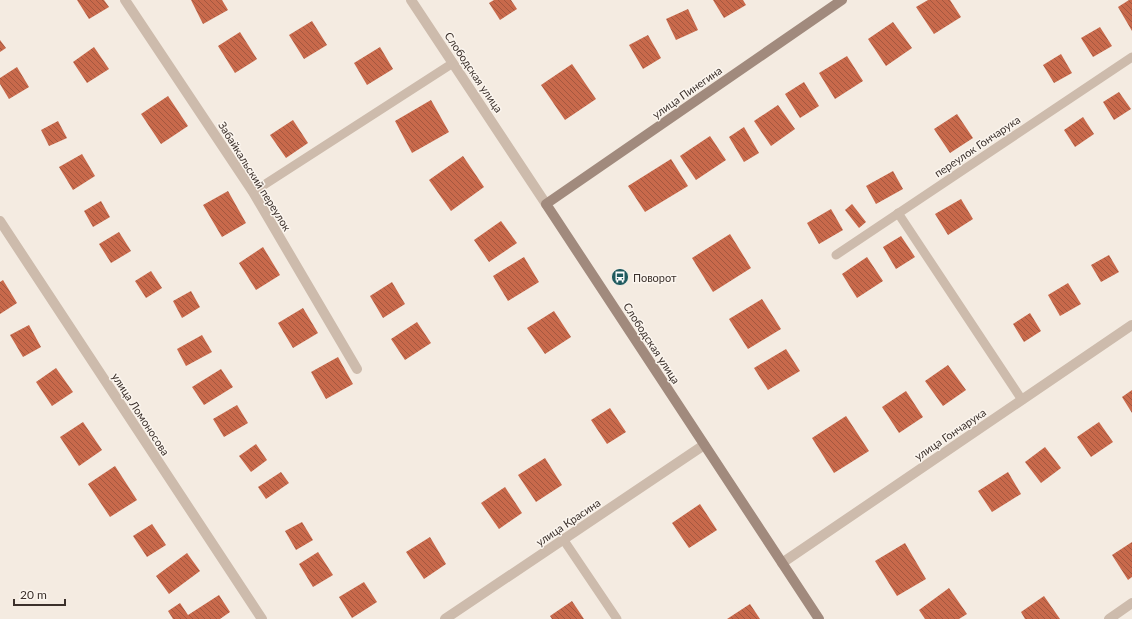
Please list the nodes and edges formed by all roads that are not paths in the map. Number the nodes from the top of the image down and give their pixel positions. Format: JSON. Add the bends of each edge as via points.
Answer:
{"nodes":[{"id":1,"x":125,"y":0,"type":"edge"},
{"id":2,"x":411,"y":0,"type":"edge"},
{"id":3,"x":842,"y":0,"type":"edge"},
{"id":4,"x":1132,"y":57,"type":"edge"},
{"id":5,"x":453,"y":63,"type":"junction"},
{"id":6,"x":254,"y":192,"type":"junction"},
{"id":7,"x":546,"y":204,"type":"junction"},
{"id":8,"x":898,"y":213,"type":"junction"},
{"id":9,"x":0,"y":222,"type":"edge"},
{"id":10,"x":836,"y":256,"type":"dead end"},
{"id":11,"x":1132,"y":325,"type":"edge"},
{"id":12,"x":357,"y":369,"type":"dead end"},
{"id":13,"x":1022,"y":400,"type":"junction"},
{"id":14,"x":704,"y":445,"type":"junction"},
{"id":15,"x":563,"y":539,"type":"junction"},
{"id":16,"x":782,"y":563,"type":"junction"},
{"id":17,"x":1132,"y":603,"type":"edge"},
{"id":18,"x":262,"y":619,"type":"edge"},
{"id":19,"x":445,"y":619,"type":"edge"},
{"id":20,"x":617,"y":619,"type":"edge"},
{"id":21,"x":819,"y":619,"type":"edge"},
{"id":22,"x":1109,"y":619,"type":"edge"}],
"edges":[{"from":1,"to":6,"type":"street","name":"Забайкальский переулок"},
{"from":2,"to":5,"type":"street","name":"Слободская улица"},
{"from":3,"to":7,"type":"street","name":"улица Пинегина"},
{"from":4,"to":8,"type":"lane","name":"переулок Гончарука"},
{"from":5,"to":6,"type":"lane"},
{"from":5,"to":7,"type":"street","name":"Слободская улица"},
{"from":6,"to":12,"type":"street","name":"Забайкальский переулок"},
{"from":7,"to":14,"type":"street","name":"Слободская улица"},
{"from":8,"to":10,"type":"lane","name":"переулок Гончарука"},
{"from":8,"to":13,"type":"lane"},
{"from":9,"to":18,"type":"street","name":"улица Ломоносова"},
{"from":11,"to":13,"type":"street","name":"улица Гончарука"},
{"from":13,"to":16,"type":"street","name":"улица Гончарука"},
{"from":14,"to":15,"type":"street","name":"улица Красина"},
{"from":14,"to":16,"type":"street","name":"Слободская улица"},
{"from":15,"to":19,"type":"street","name":"улица Красина"},
{"from":15,"to":20,"type":"lane"},
{"from":16,"to":21,"type":"street","name":"Слободская улица"},
{"from":17,"to":22,"type":"street"}]}
